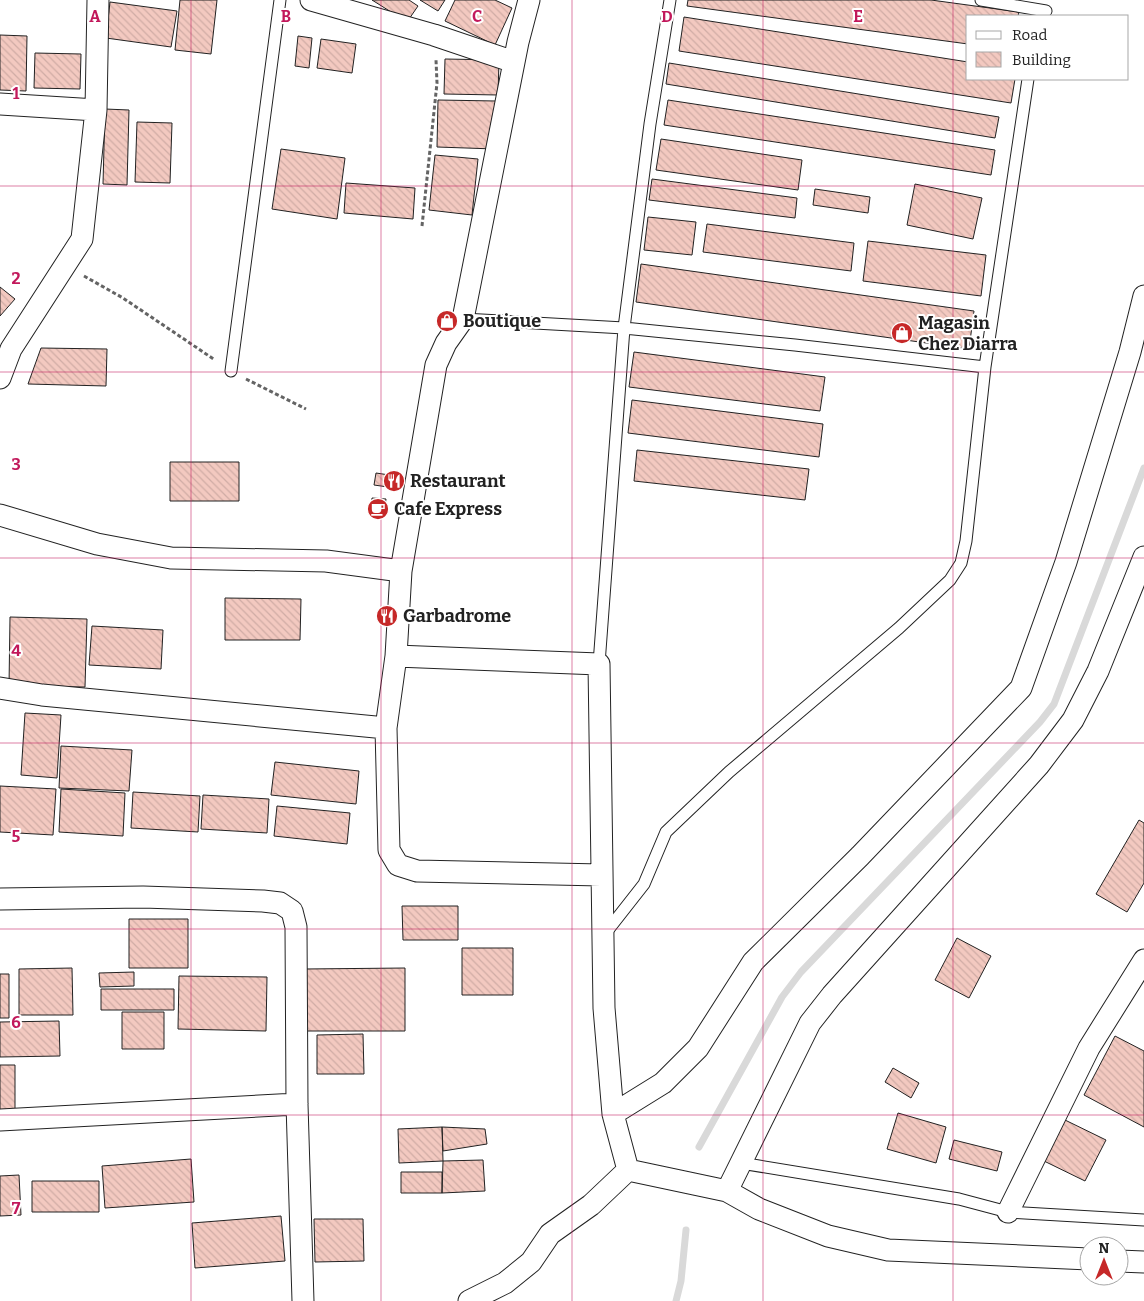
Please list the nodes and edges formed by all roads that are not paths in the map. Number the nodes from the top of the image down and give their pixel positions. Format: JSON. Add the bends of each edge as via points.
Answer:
{"nodes":[{"id":1,"x":98,"y":0,"type":"edge"},
{"id":2,"x":280,"y":0,"type":"edge"},
{"id":3,"x":310,"y":0,"type":"edge"},
{"id":4,"x":529,"y":0,"type":"edge"},
{"id":5,"x":670,"y":0,"type":"edge"},
{"id":6,"x":981,"y":0,"type":"edge"},
{"id":7,"x":1047,"y":9,"type":"edge"},
{"id":8,"x":514,"y":62,"type":"junction"},
{"id":9,"x":1028,"y":80,"type":"edge"},
{"id":10,"x":0,"y":104,"type":"edge"},
{"id":11,"x":96,"y":110,"type":"junction"},
{"id":12,"x":1144,"y":296,"type":"edge"},
{"id":13,"x":463,"y":319,"type":"junction"},
{"id":14,"x":624,"y":328,"type":"junction"},
{"id":15,"x":985,"y":368,"type":"junction"},
{"id":16,"x":231,"y":371,"type":"road end"},
{"id":17,"x":0,"y":378,"type":"edge"},
{"id":18,"x":0,"y":515,"type":"edge"},
{"id":19,"x":1144,"y":557,"type":"edge"},
{"id":20,"x":401,"y":571,"type":"junction"},
{"id":21,"x":396,"y":656,"type":"junction"},
{"id":22,"x":599,"y":664,"type":"junction"},
{"id":23,"x":0,"y":688,"type":"edge"},
{"id":24,"x":386,"y":728,"type":"junction"},
{"id":25,"x":602,"y":875,"type":"junction"},
{"id":26,"x":0,"y":898,"type":"edge"},
{"id":27,"x":603,"y":936,"type":"junction"},
{"id":28,"x":1144,"y":960,"type":"edge"},
{"id":29,"x":296,"y":1104,"type":"junction"},
{"id":30,"x":613,"y":1114,"type":"junction"},
{"id":31,"x":0,"y":1120,"type":"edge"},
{"id":32,"x":741,"y":1162,"type":"junction"},
{"id":33,"x":628,"y":1170,"type":"junction"},
{"id":34,"x":727,"y":1191,"type":"junction"},
{"id":35,"x":1008,"y":1212,"type":"junction"},
{"id":36,"x":1144,"y":1220,"type":"edge"},
{"id":37,"x":1079,"y":1259,"type":"edge"},
{"id":38,"x":1129,"y":1261,"type":"edge"},
{"id":39,"x":1144,"y":1262,"type":"edge"},
{"id":40,"x":303,"y":1301,"type":"edge"},
{"id":41,"x":469,"y":1301,"type":"edge"}],
"edges":[{"from":1,"to":11,"type":"street"},
{"from":2,"to":16,"type":"lane"},
{"from":3,"to":8,"type":"street","via":[[434,35]]},
{"from":4,"to":8,"type":"street"},
{"from":5,"to":14,"type":"lane","via":[[650,124]]},
{"from":6,"to":7,"type":"lane"},
{"from":8,"to":13,"type":"street"},
{"from":9,"to":15,"type":"lane"},
{"from":10,"to":11,"type":"street"},
{"from":11,"to":17,"type":"street","via":[[84,233],[11,349]]},
{"from":12,"to":30,"type":"street","via":[[1072,543],[1021,688],[753,962],[698,1048],[663,1083]]},
{"from":13,"to":14,"type":"lane"},
{"from":13,"to":20,"type":"street","via":[[446,343],[436,365]]},
{"from":14,"to":15,"type":"lane"},
{"from":14,"to":22,"type":"lane"},
{"from":15,"to":27,"type":"lane","via":[[961,564],[950,580],[899,628],[728,772],[666,832],[644,884]]},
{"from":18,"to":20,"type":"street","via":[[97,544],[171,558],[326,561]]},
{"from":19,"to":32,"type":"street","via":[[1098,671],[1074,720],[1039,765],[810,1023]]},
{"from":20,"to":21,"type":"street"},
{"from":21,"to":22,"type":"street"},
{"from":21,"to":24,"type":"street"},
{"from":22,"to":25,"type":"street"},
{"from":23,"to":24,"type":"street","via":[[42,695]]},
{"from":24,"to":25,"type":"street","via":[[389,850],[398,865],[417,870]]},
{"from":25,"to":27,"type":"street"},
{"from":26,"to":29,"type":"street","via":[[263,900],[280,903],[292,911],[296,927]]},
{"from":27,"to":30,"type":"street","via":[[604,1008]]},
{"from":28,"to":35,"type":"street","via":[[1089,1048]]},
{"from":29,"to":31,"type":"street"},
{"from":29,"to":40,"type":"street"},
{"from":30,"to":33,"type":"street"},
{"from":32,"to":34,"type":"street"},
{"from":32,"to":35,"type":"lane","via":[[959,1199]]},
{"from":33,"to":34,"type":"street"},
{"from":33,"to":41,"type":"street","via":[[591,1205],[550,1234],[530,1262],[505,1283]]},
{"from":34,"to":37,"type":"street","via":[[759,1209],[828,1236],[888,1250]]},
{"from":35,"to":36,"type":"lane"},
{"from":38,"to":39,"type":"street"}]}
